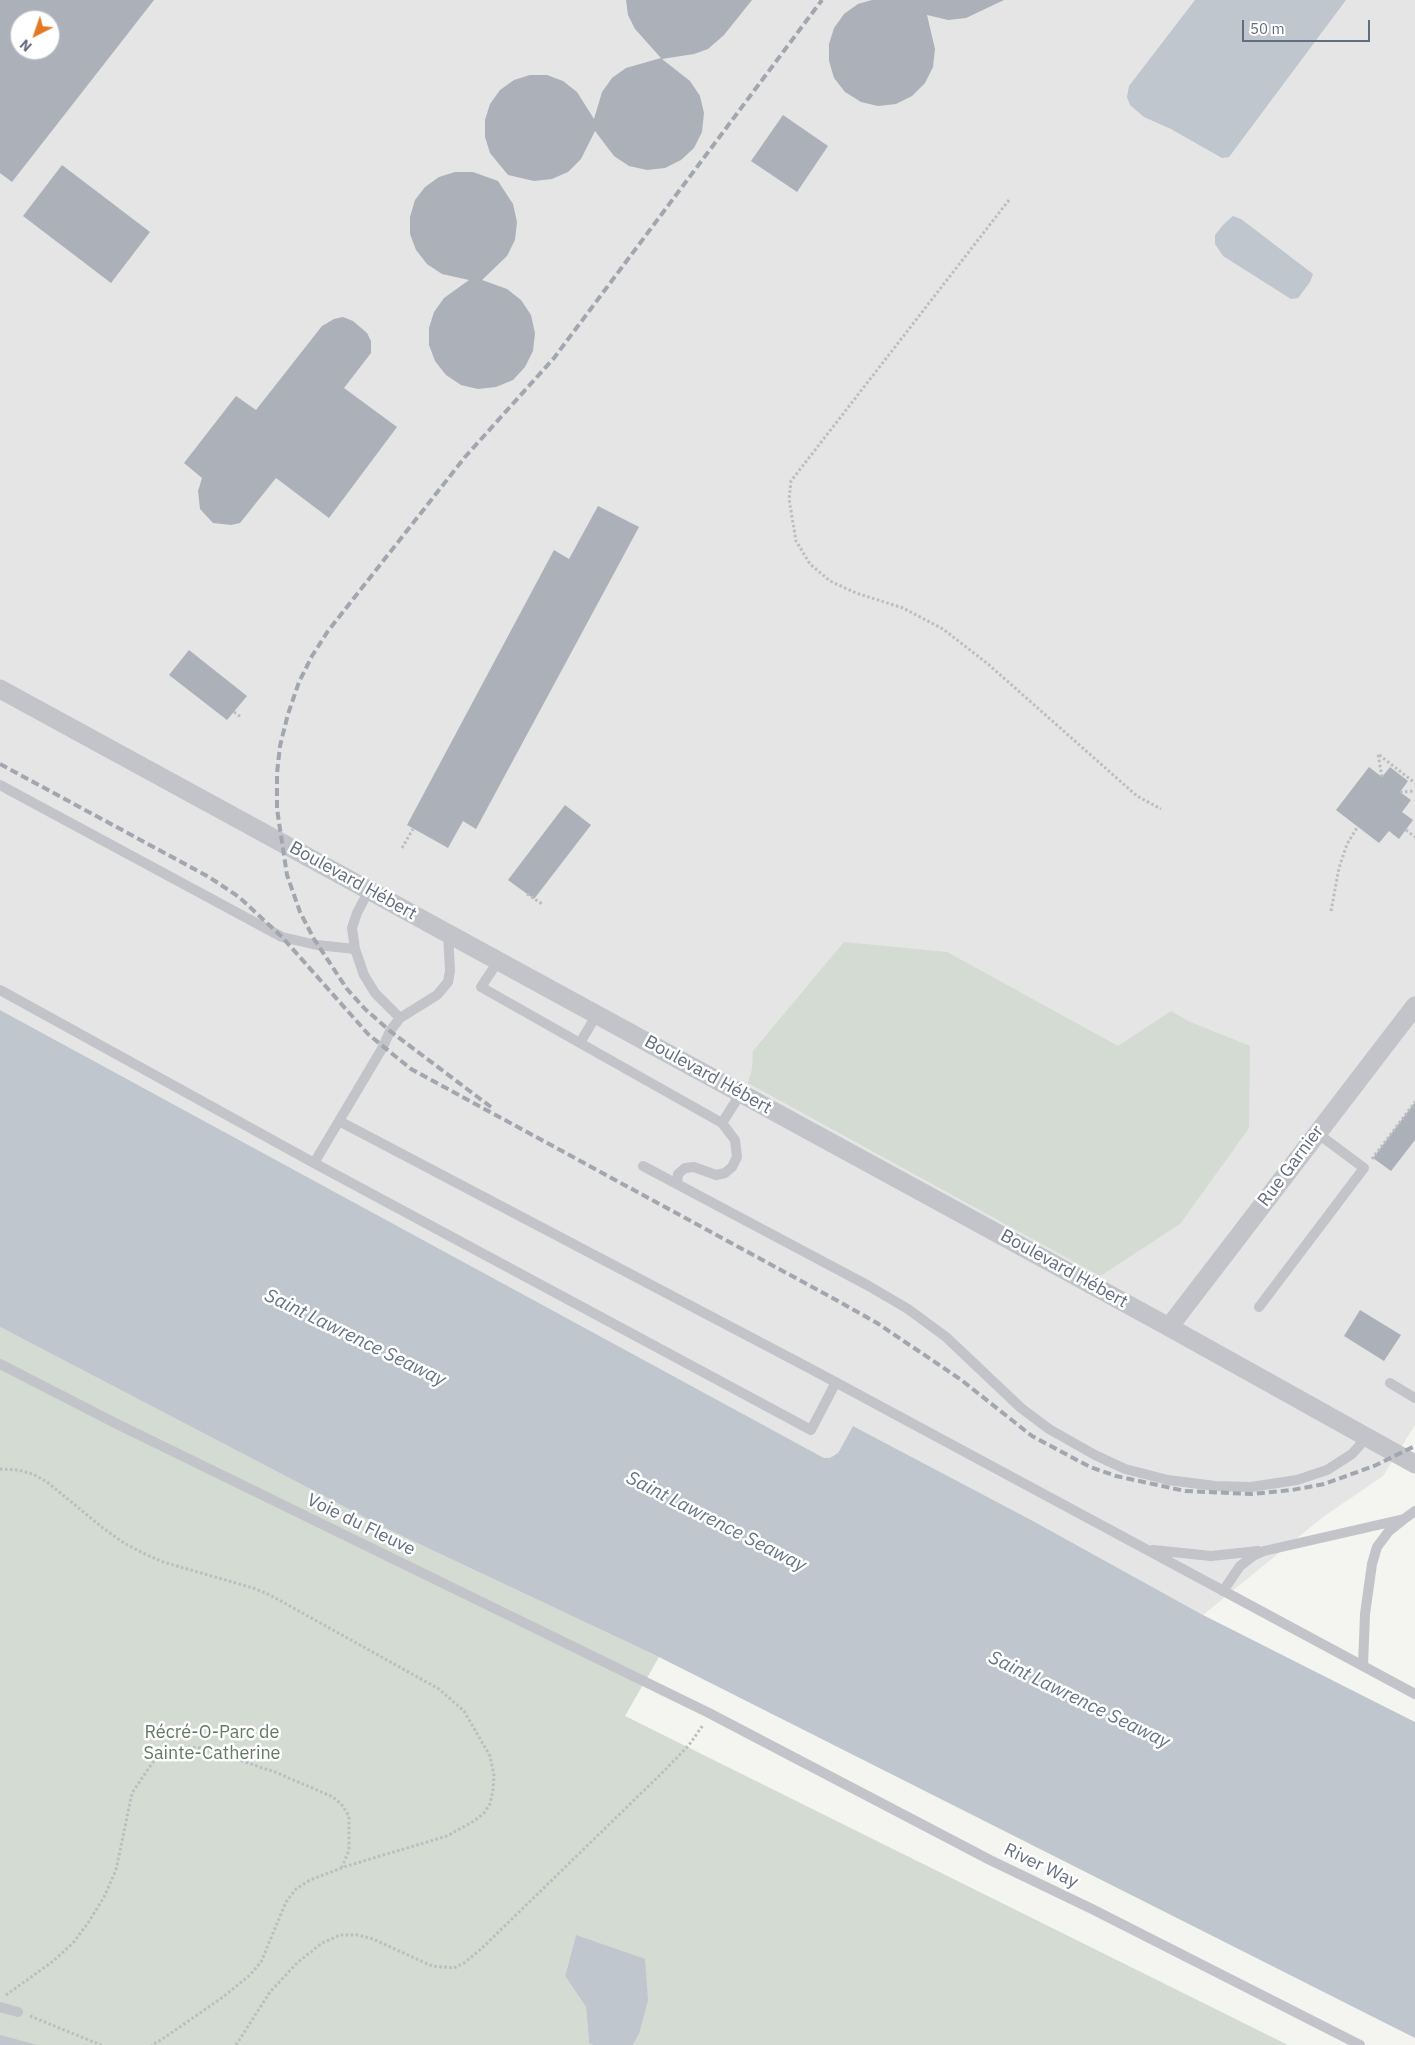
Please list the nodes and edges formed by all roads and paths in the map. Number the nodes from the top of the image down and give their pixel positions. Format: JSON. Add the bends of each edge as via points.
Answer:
{"nodes":[{"id":1,"x":1009,"y":200,"type":"dead end"},
{"id":2,"x":0,"y":688,"type":"edge"},
{"id":3,"x":234,"y":712,"type":"dead end"},
{"id":4,"x":241,"y":717,"type":"dead end"},
{"id":5,"x":1382,"y":777,"type":"dead end"},
{"id":6,"x":1415,"y":783,"type":"edge"},
{"id":7,"x":0,"y":785,"type":"edge"},
{"id":8,"x":1415,"y":791,"type":"edge"},
{"id":9,"x":1400,"y":792,"type":"dead end"},
{"id":10,"x":1160,"y":809,"type":"dead end"},
{"id":11,"x":1358,"y":826,"type":"dead end"},
{"id":12,"x":413,"y":829,"type":"dead end"},
{"id":13,"x":1406,"y":830,"type":"dead end"},
{"id":14,"x":1415,"y":837,"type":"edge"},
{"id":15,"x":402,"y":848,"type":"dead end"},
{"id":16,"x":369,"y":890,"type":"junction"},
{"id":17,"x":527,"y":894,"type":"dead end"},
{"id":18,"x":542,"y":904,"type":"dead end"},
{"id":19,"x":1331,"y":911,"type":"dead end"},
{"id":20,"x":448,"y":933,"type":"junction"},
{"id":21,"x":354,"y":950,"type":"junction"},
{"id":22,"x":499,"y":960,"type":"junction"},
{"id":23,"x":0,"y":990,"type":"edge"},
{"id":24,"x":1415,"y":1006,"type":"edge"},
{"id":25,"x":597,"y":1014,"type":"junction"},
{"id":26,"x":400,"y":1018,"type":"junction"},
{"id":27,"x":580,"y":1043,"type":"junction"},
{"id":28,"x":740,"y":1093,"type":"junction"},
{"id":29,"x":1415,"y":1102,"type":"edge"},
{"id":30,"x":339,"y":1121,"type":"junction"},
{"id":31,"x":722,"y":1123,"type":"junction"},
{"id":32,"x":1317,"y":1133,"type":"junction"},
{"id":33,"x":1373,"y":1158,"type":"dead end"},
{"id":34,"x":314,"y":1163,"type":"junction"},
{"id":35,"x":643,"y":1166,"type":"dead end"},
{"id":36,"x":677,"y":1184,"type":"junction"},
{"id":37,"x":1259,"y":1307,"type":"dead end"},
{"id":38,"x":1168,"y":1327,"type":"junction"},
{"id":39,"x":0,"y":1364,"type":"edge"},
{"id":40,"x":836,"y":1382,"type":"junction"},
{"id":41,"x":1390,"y":1383,"type":"dead end"},
{"id":42,"x":1415,"y":1398,"type":"edge"},
{"id":43,"x":1367,"y":1437,"type":"junction"},
{"id":44,"x":1415,"y":1464,"type":"edge"},
{"id":45,"x":0,"y":1469,"type":"edge"},
{"id":46,"x":1415,"y":1511,"type":"edge"},
{"id":47,"x":1404,"y":1519,"type":"junction"},
{"id":48,"x":1143,"y":1548,"type":"junction"},
{"id":49,"x":1264,"y":1551,"type":"junction"},
{"id":50,"x":1223,"y":1591,"type":"junction"},
{"id":51,"x":1363,"y":1666,"type":"junction"},
{"id":52,"x":1415,"y":1694,"type":"edge"},
{"id":53,"x":709,"y":1713,"type":"junction"},
{"id":54,"x":341,"y":1868,"type":"junction"},
{"id":55,"x":0,"y":2003,"type":"edge"},
{"id":56,"x":18,"y":2012,"type":"joint"},
{"id":57,"x":101,"y":2045,"type":"edge"},
{"id":58,"x":151,"y":2045,"type":"edge"},
{"id":59,"x":236,"y":2045,"type":"edge"},
{"id":60,"x":1360,"y":2045,"type":"edge"}],
"edges":[{"from":1,"to":10,"type":"path","via":[[791,481],[789,499],[796,541],[810,564],[830,581],[903,608],[943,630],[988,664],[1137,796]]},
{"from":2,"to":16,"type":"street","name":"Boulevard Hébert"},
{"from":3,"to":4,"type":"path"},
{"from":5,"to":6,"type":"path","via":[[1378,754]]},
{"from":7,"to":21,"type":"lane","via":[[282,936]]},
{"from":8,"to":9,"type":"path"},
{"from":11,"to":19,"type":"path","via":[[1347,844],[1339,868]]},
{"from":12,"to":15,"type":"path"},
{"from":13,"to":14,"type":"path"},
{"from":16,"to":20,"type":"street","name":"Boulevard Hébert"},
{"from":16,"to":21,"type":"lane","via":[[352,928]]},
{"from":17,"to":18,"type":"path"},
{"from":20,"to":22,"type":"street","name":"Boulevard Hébert"},
{"from":20,"to":26,"type":"lane","via":[[448,982],[437,995]]},
{"from":21,"to":26,"type":"lane","via":[[375,994]]},
{"from":22,"to":25,"type":"street","name":"Boulevard Hébert"},
{"from":22,"to":27,"type":"lane","via":[[482,987]]},
{"from":23,"to":34,"type":"lane"},
{"from":24,"to":32,"type":"street","name":"Rue Garnier"},
{"from":25,"to":27,"type":"lane"},
{"from":25,"to":28,"type":"street","name":"Boulevard Hébert"},
{"from":26,"to":30,"type":"lane"},
{"from":27,"to":31,"type":"lane"},
{"from":28,"to":31,"type":"lane"},
{"from":28,"to":38,"type":"street","name":"Boulevard Hébert"},
{"from":29,"to":33,"type":"path"},
{"from":30,"to":34,"type":"lane"},
{"from":30,"to":40,"type":"lane"},
{"from":31,"to":36,"type":"lane","via":[[735,1140],[737,1157],[732,1167],[726,1173],[716,1175],[694,1166],[685,1168],[678,1174]]},
{"from":32,"to":37,"type":"lane","via":[[1364,1168]]},
{"from":32,"to":38,"type":"street","name":"Rue Garnier"},
{"from":34,"to":40,"type":"lane","via":[[811,1430]]},
{"from":35,"to":36,"type":"lane"},
{"from":36,"to":43,"type":"lane","via":[[908,1309],[946,1337],[1048,1429],[1126,1469],[1168,1480],[1251,1487],[1297,1480],[1327,1470],[1352,1454]]},
{"from":38,"to":43,"type":"street","name":"Boulevard Hébert"},
{"from":39,"to":53,"type":"lane","name":"Voie du Fleuve"},
{"from":40,"to":48,"type":"lane"},
{"from":41,"to":42,"type":"lane"},
{"from":43,"to":44,"type":"street","name":"Boulevard Hébert"},
{"from":45,"to":54,"type":"path","via":[[26,1472],[47,1482],[103,1528],[142,1552],[270,1595],[439,1690],[464,1711],[490,1756],[494,1775],[490,1804],[484,1813],[447,1836]]},
{"from":46,"to":47,"type":"lane"},
{"from":47,"to":49,"type":"lane"},
{"from":47,"to":51,"type":"lane","via":[[1388,1532],[1377,1548],[1372,1564],[1365,1614]]},
{"from":48,"to":49,"type":"lane","via":[[1211,1556]]},
{"from":48,"to":50,"type":"lane"},
{"from":49,"to":50,"type":"lane","via":[[1240,1566]]},
{"from":50,"to":51,"type":"lane"},
{"from":51,"to":52,"type":"lane"},
{"from":53,"to":59,"type":"path","via":[[689,1744],[665,1770],[464,1963],[454,1968],[432,1966],[372,1939],[340,1935],[322,1943],[297,1963],[270,1992]]},
{"from":53,"to":60,"type":"lane","name":"River Way","via":[[990,1860],[1092,1908]]},
{"from":54,"to":55,"type":"path","via":[[349,1850],[349,1816],[333,1797],[276,1772],[206,1749],[179,1748],[163,1754],[153,1762],[132,1793],[116,1870],[88,1923],[52,1962]]},
{"from":54,"to":58,"type":"path","via":[[296,1889],[283,1908],[261,1962],[250,1975]]},
{"from":55,"to":56,"type":"lane"},
{"from":56,"to":57,"type":"path"}]}
